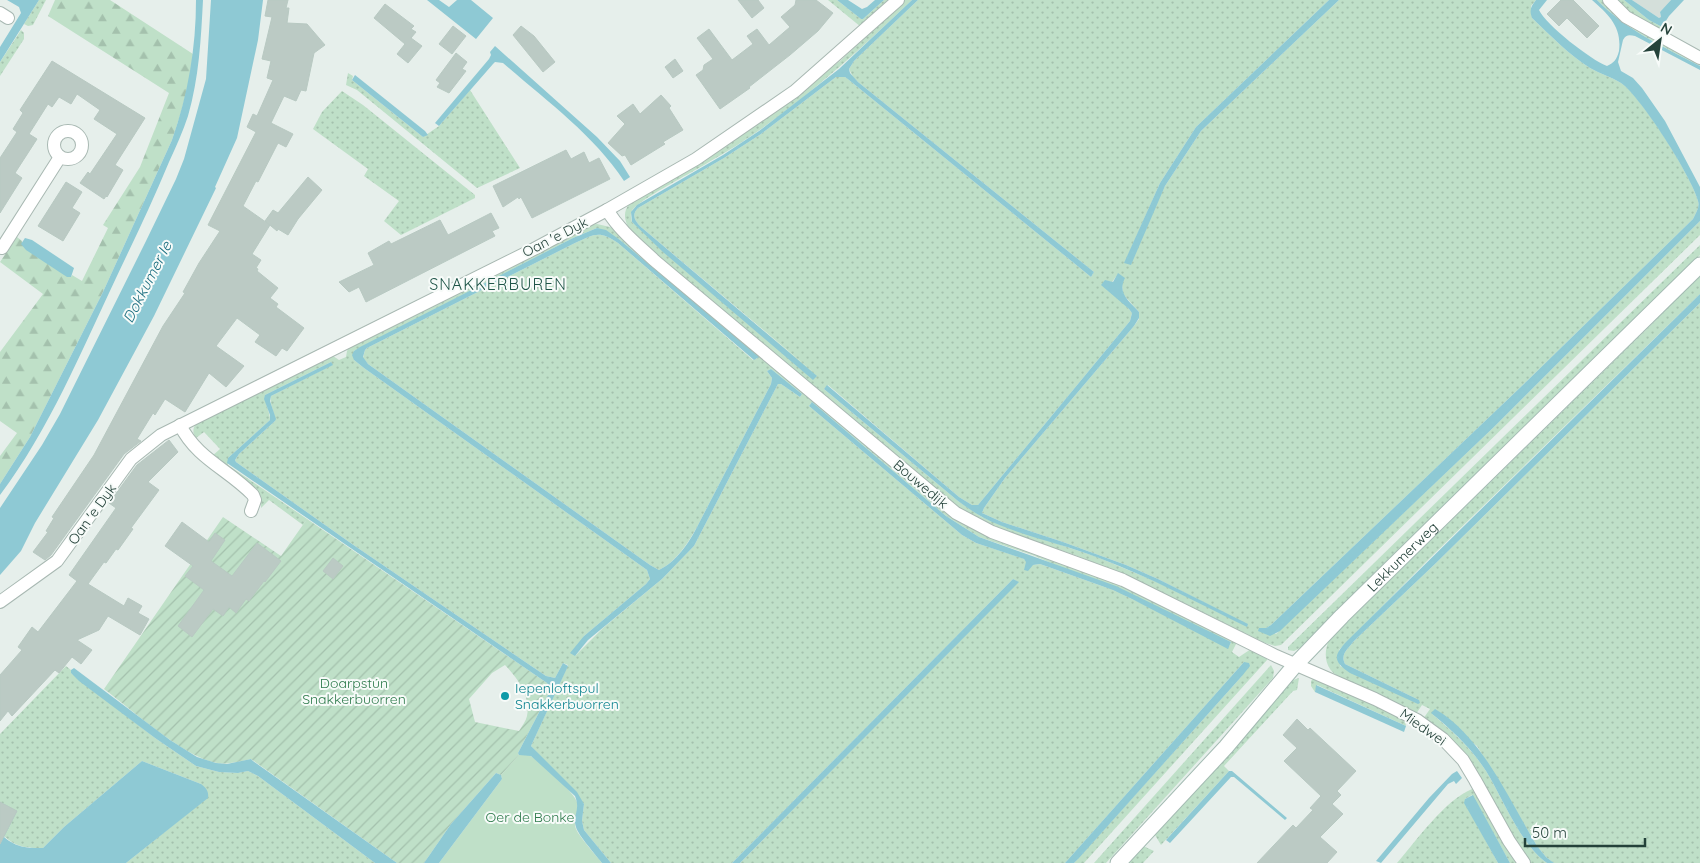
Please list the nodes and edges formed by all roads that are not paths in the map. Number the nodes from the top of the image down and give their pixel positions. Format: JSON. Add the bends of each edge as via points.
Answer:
{"nodes":[{"id":1,"x":898,"y":0,"type":"edge"},
{"id":2,"x":1609,"y":0,"type":"edge"},
{"id":3,"x":1700,"y":58,"type":"edge"},
{"id":4,"x":60,"y":157,"type":"dead end"},
{"id":5,"x":607,"y":210,"type":"junction"},
{"id":6,"x":0,"y":246,"type":"edge"},
{"id":7,"x":1700,"y":264,"type":"edge"},
{"id":8,"x":180,"y":425,"type":"junction"},
{"id":9,"x":251,"y":511,"type":"dead end"},
{"id":10,"x":0,"y":602,"type":"edge"},
{"id":11,"x":1296,"y":664,"type":"junction"},
{"id":12,"x":1118,"y":863,"type":"edge"},
{"id":13,"x":1524,"y":863,"type":"edge"}],
"edges":[{"from":1,"to":5,"type":"street","name":"Oan 'e Dyk","via":[[819,71],[768,110],[696,160]]},
{"from":2,"to":3,"type":"street","via":[[1626,16]]},
{"from":4,"to":6,"type":"street","via":[[2,248]]},
{"from":5,"to":8,"type":"street","name":"Oan 'e Dyk"},
{"from":5,"to":11,"type":"street","name":"Bouwedijk","via":[[626,235],[655,261],[956,513],[992,532],[1123,580]]},
{"from":7,"to":11,"type":"main road","name":"Lekkumerweg"},
{"from":8,"to":9,"type":"street","via":[[196,448],[253,495],[255,500]]},
{"from":8,"to":10,"type":"street","name":"Oan 'e Dyk","via":[[161,435],[132,459],[57,561]]},
{"from":11,"to":12,"type":"main road","name":"Lekkumerweg","via":[[1226,747]]},
{"from":11,"to":13,"type":"street","name":"Miedwei","via":[[1406,714],[1443,739],[1469,769]]}]}
